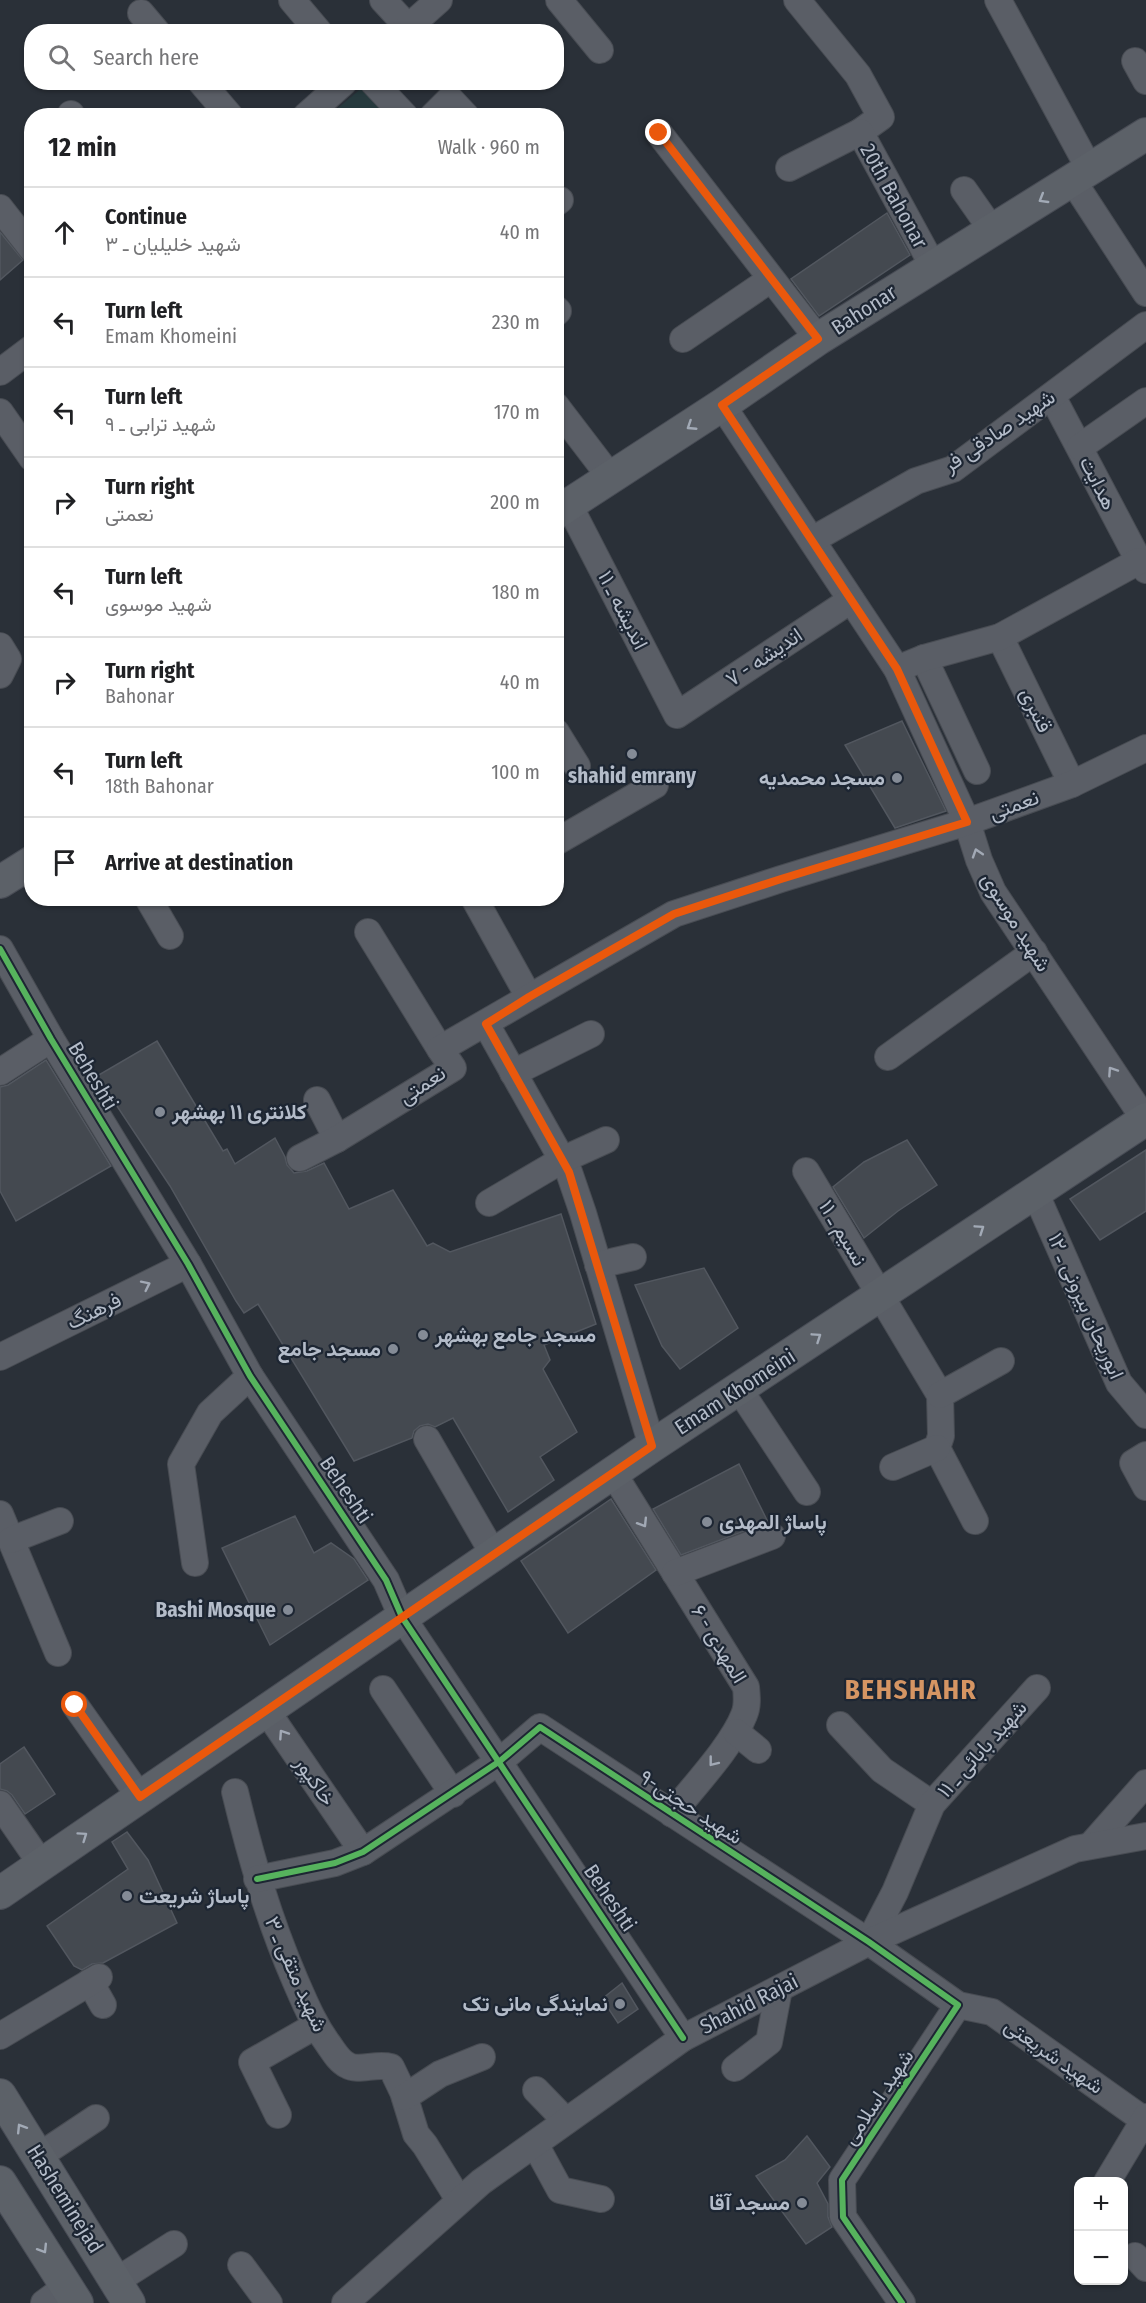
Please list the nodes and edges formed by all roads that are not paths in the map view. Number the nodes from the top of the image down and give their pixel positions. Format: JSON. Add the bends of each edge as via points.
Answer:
{"nodes":[{"id":1,"x":292,"y":0,"type":"edge"},
{"id":2,"x":382,"y":0,"type":"edge"},
{"id":3,"x":439,"y":0,"type":"edge"},
{"id":4,"x":559,"y":0,"type":"edge"},
{"id":5,"x":797,"y":0,"type":"edge"},
{"id":6,"x":998,"y":0,"type":"edge"},
{"id":7,"x":312,"y":24,"type":"edge"},
{"id":8,"x":401,"y":24,"type":"edge"},
{"id":9,"x":411,"y":24,"type":"edge"},
{"id":10,"x":600,"y":50,"type":"dead end"},
{"id":11,"x":208,"y":90,"type":"edge"},
{"id":12,"x":335,"y":90,"type":"edge"},
{"id":13,"x":381,"y":90,"type":"edge"},
{"id":14,"x":223,"y":108,"type":"edge"},
{"id":15,"x":315,"y":108,"type":"edge"},
{"id":16,"x":397,"y":108,"type":"edge"},
{"id":17,"x":441,"y":108,"type":"edge"},
{"id":18,"x":458,"y":108,"type":"edge"},
{"id":19,"x":860,"y":132,"type":"junction"},
{"id":20,"x":659,"y":133,"type":"dead end"},
{"id":21,"x":1146,"y":134,"type":"edge"},
{"id":22,"x":789,"y":168,"type":"dead end"},
{"id":23,"x":1082,"y":176,"type":"junction"},
{"id":24,"x":964,"y":190,"type":"dead end"},
{"id":25,"x":0,"y":208,"type":"edge"},
{"id":26,"x":992,"y":230,"type":"junction"},
{"id":27,"x":24,"y":239,"type":"edge"},
{"id":28,"x":933,"y":266,"type":"junction"},
{"id":29,"x":771,"y":279,"type":"junction"},
{"id":30,"x":1146,"y":293,"type":"edge"},
{"id":31,"x":1146,"y":325,"type":"edge"},
{"id":32,"x":683,"y":339,"type":"dead end"},
{"id":33,"x":818,"y":339,"type":"junction"},
{"id":34,"x":24,"y":354,"type":"edge"},
{"id":35,"x":0,"y":372,"type":"edge"},
{"id":36,"x":1052,"y":396,"type":"junction"},
{"id":37,"x":1146,"y":401,"type":"edge"},
{"id":38,"x":722,"y":405,"type":"junction"},
{"id":39,"x":0,"y":412,"type":"edge"},
{"id":40,"x":564,"y":416,"type":"edge"},
{"id":41,"x":24,"y":446,"type":"edge"},
{"id":42,"x":1080,"y":447,"type":"junction"},
{"id":43,"x":611,"y":478,"type":"junction"},
{"id":44,"x":564,"y":508,"type":"edge"},
{"id":45,"x":564,"y":511,"type":"edge"},
{"id":46,"x":812,"y":540,"type":"junction"},
{"id":47,"x":1142,"y":565,"type":"edge"},
{"id":48,"x":851,"y":600,"type":"junction"},
{"id":49,"x":1000,"y":637,"type":"junction"},
{"id":50,"x":0,"y":646,"type":"edge"},
{"id":51,"x":924,"y":658,"type":"junction"},
{"id":52,"x":897,"y":669,"type":"junction"},
{"id":53,"x":0,"y":675,"type":"edge"},
{"id":54,"x":677,"y":715,"type":"joint"},
{"id":55,"x":564,"y":745,"type":"edge"},
{"id":56,"x":1146,"y":748,"type":"edge"},
{"id":57,"x":577,"y":766,"type":"dead end"},
{"id":58,"x":976,"y":771,"type":"dead end"},
{"id":59,"x":1072,"y":784,"type":"junction"},
{"id":60,"x":655,"y":785,"type":"dead end"},
{"id":61,"x":967,"y":822,"type":"junction"},
{"id":62,"x":564,"y":837,"type":"edge"},
{"id":63,"x":24,"y":867,"type":"edge"},
{"id":64,"x":0,"y":882,"type":"edge"},
{"id":65,"x":153,"y":906,"type":"edge"},
{"id":66,"x":478,"y":906,"type":"edge"},
{"id":67,"x":368,"y":932,"type":"dead end"},
{"id":68,"x":170,"y":936,"type":"dead end"},
{"id":69,"x":0,"y":949,"type":"edge"},
{"id":70,"x":1034,"y":952,"type":"junction"},
{"id":71,"x":529,"y":997,"type":"junction"},
{"id":72,"x":486,"y":1024,"type":"junction"},
{"id":73,"x":591,"y":1034,"type":"dead end"},
{"id":74,"x":51,"y":1039,"type":"junction"},
{"id":75,"x":440,"y":1049,"type":"junction"},
{"id":76,"x":888,"y":1057,"type":"dead end"},
{"id":77,"x":0,"y":1072,"type":"edge"},
{"id":78,"x":513,"y":1073,"type":"junction"},
{"id":79,"x":317,"y":1100,"type":"dead end"},
{"id":80,"x":1145,"y":1120,"type":"edge"},
{"id":81,"x":338,"y":1139,"type":"junction"},
{"id":82,"x":606,"y":1140,"type":"dead end"},
{"id":83,"x":300,"y":1158,"type":"dead end"},
{"id":84,"x":562,"y":1160,"type":"junction"},
{"id":85,"x":806,"y":1171,"type":"dead end"},
{"id":86,"x":1035,"y":1192,"type":"junction"},
{"id":87,"x":489,"y":1203,"type":"dead end"},
{"id":88,"x":633,"y":1257,"type":"dead end"},
{"id":89,"x":188,"y":1264,"type":"junction"},
{"id":90,"x":598,"y":1265,"type":"junction"},
{"id":91,"x":880,"y":1295,"type":"junction"},
{"id":92,"x":0,"y":1357,"type":"edge"},
{"id":93,"x":1001,"y":1361,"type":"dead end"},
{"id":94,"x":250,"y":1376,"type":"junction"},
{"id":95,"x":739,"y":1389,"type":"junction"},
{"id":96,"x":940,"y":1395,"type":"junction"},
{"id":97,"x":1146,"y":1415,"type":"edge"},
{"id":98,"x":427,"y":1439,"type":"dead end"},
{"id":99,"x":652,"y":1446,"type":"junction"},
{"id":100,"x":938,"y":1448,"type":"junction"},
{"id":101,"x":1146,"y":1455,"type":"edge"},
{"id":102,"x":893,"y":1467,"type":"dead end"},
{"id":103,"x":612,"y":1473,"type":"junction"},
{"id":104,"x":1146,"y":1486,"type":"edge"},
{"id":105,"x":807,"y":1492,"type":"dead end"},
{"id":106,"x":0,"y":1514,"type":"edge"},
{"id":107,"x":60,"y":1521,"type":"dead end"},
{"id":108,"x":975,"y":1521,"type":"dead end"},
{"id":109,"x":772,"y":1536,"type":"dead end"},
{"id":110,"x":11,"y":1540,"type":"junction"},
{"id":111,"x":494,"y":1555,"type":"junction"},
{"id":112,"x":195,"y":1563,"type":"dead end"},
{"id":113,"x":675,"y":1573,"type":"junction"},
{"id":114,"x":402,"y":1617,"type":"junction"},
{"id":115,"x":58,"y":1653,"type":"dead end"},
{"id":116,"x":1037,"y":1688,"type":"dead end"},
{"id":117,"x":383,"y":1689,"type":"dead end"},
{"id":118,"x":75,"y":1705,"type":"dead end"},
{"id":119,"x":266,"y":1710,"type":"junction"},
{"id":120,"x":840,"y":1725,"type":"dead end"},
{"id":121,"x":736,"y":1732,"type":"junction"},
{"id":122,"x":758,"y":1750,"type":"dead end"},
{"id":123,"x":500,"y":1761,"type":"junction"},
{"id":124,"x":1146,"y":1783,"type":"edge"},
{"id":125,"x":235,"y":1792,"type":"dead end"},
{"id":126,"x":453,"y":1794,"type":"junction"},
{"id":127,"x":140,"y":1797,"type":"junction"},
{"id":128,"x":0,"y":1804,"type":"edge"},
{"id":129,"x":932,"y":1804,"type":"junction"},
{"id":130,"x":672,"y":1814,"type":"junction"},
{"id":131,"x":1144,"y":1840,"type":"edge"},
{"id":132,"x":1092,"y":1844,"type":"junction"},
{"id":133,"x":363,"y":1852,"type":"junction"},
{"id":134,"x":42,"y":1865,"type":"junction"},
{"id":135,"x":257,"y":1879,"type":"junction"},
{"id":136,"x":0,"y":1893,"type":"edge"},
{"id":137,"x":869,"y":1942,"type":"junction"},
{"id":138,"x":779,"y":1989,"type":"junction"},
{"id":139,"x":103,"y":2005,"type":"dead end"},
{"id":140,"x":958,"y":2005,"type":"junction"},
{"id":141,"x":315,"y":2026,"type":"junction"},
{"id":142,"x":0,"y":2036,"type":"edge"},
{"id":143,"x":683,"y":2038,"type":"junction"},
{"id":144,"x":482,"y":2057,"type":"dead end"},
{"id":145,"x":735,"y":2068,"type":"dead end"},
{"id":146,"x":536,"y":2090,"type":"dead end"},
{"id":147,"x":0,"y":2095,"type":"edge"},
{"id":148,"x":405,"y":2097,"type":"junction"},
{"id":149,"x":278,"y":2115,"type":"dead end"},
{"id":150,"x":96,"y":2118,"type":"dead end"},
{"id":151,"x":1145,"y":2118,"type":"edge"},
{"id":152,"x":566,"y":2121,"type":"junction"},
{"id":153,"x":534,"y":2144,"type":"junction"},
{"id":154,"x":39,"y":2156,"type":"junction"},
{"id":155,"x":1109,"y":2177,"type":"edge"},
{"id":156,"x":0,"y":2182,"type":"edge"},
{"id":157,"x":64,"y":2199,"type":"junction"},
{"id":158,"x":601,"y":2199,"type":"dead end"},
{"id":159,"x":459,"y":2200,"type":"junction"},
{"id":160,"x":26,"y":2223,"type":"junction"},
{"id":161,"x":174,"y":2244,"type":"dead end"},
{"id":162,"x":241,"y":2265,"type":"dead end"},
{"id":163,"x":122,"y":2292,"type":"edge"},
{"id":164,"x":62,"y":2298,"type":"edge"},
{"id":165,"x":269,"y":2303,"type":"edge"},
{"id":166,"x":345,"y":2303,"type":"edge"},
{"id":167,"x":902,"y":2303,"type":"edge"}],
"edges":[{"from":1,"to":7,"type":"street"},
{"from":2,"to":8,"type":"street"},
{"from":3,"to":9,"type":"street"},
{"from":4,"to":10,"type":"street"},
{"from":5,"to":19,"type":"street","via":[[858,75],[881,117]]},
{"from":6,"to":23,"type":"street"},
{"from":11,"to":14,"type":"street"},
{"from":12,"to":15,"type":"street"},
{"from":13,"to":16,"type":"street"},
{"from":17,"to":18,"type":"street","via":[[450,99]]},
{"from":19,"to":22,"type":"street","name":"20th Bahonar"},
{"from":19,"to":28,"type":"street","name":"20th Bahonar"},
{"from":20,"to":29,"type":"street"},
{"from":21,"to":23,"type":"main road","name":"Bahonar"},
{"from":23,"to":26,"type":"main road","name":"Bahonar","one_way":true},
{"from":23,"to":30,"type":"street"},
{"from":24,"to":26,"type":"street"},
{"from":25,"to":27,"type":"street"},
{"from":26,"to":28,"type":"main road","name":"Bahonar"},
{"from":28,"to":33,"type":"main road","name":"Bahonar"},
{"from":29,"to":32,"type":"street"},
{"from":29,"to":33,"type":"street"},
{"from":31,"to":36,"type":"street","name":"شهید صادقی فر"},
{"from":33,"to":38,"type":"main road","name":"Bahonar"},
{"from":34,"to":35,"type":"street"},
{"from":36,"to":42,"type":"street","name":"هدایت"},
{"from":36,"to":46,"type":"street","name":"شهید صادقی فر","via":[[953,469],[915,481]]},
{"from":37,"to":42,"type":"street"},
{"from":38,"to":43,"type":"main road","name":"Bahonar","one_way":true},
{"from":38,"to":46,"type":"street","name":"شهید موسوی"},
{"from":39,"to":41,"type":"street"},
{"from":40,"to":43,"type":"street"},
{"from":42,"to":47,"type":"street","name":"هدایت"},
{"from":43,"to":44,"type":"main road","name":"Bahonar"},
{"from":45,"to":54,"type":"street","name":"اندیشه ـ ۱۱"},
{"from":46,"to":48,"type":"street","name":"شهید موسوی"},
{"from":47,"to":49,"type":"street"},
{"from":48,"to":52,"type":"street","name":"شهید موسوی"},
{"from":48,"to":54,"type":"street","name":"اندیشه - ۷"},
{"from":49,"to":51,"type":"street"},
{"from":49,"to":59,"type":"street","name":"قنبری"},
{"from":50,"to":53,"type":"street","via":[[8,659]]},
{"from":51,"to":52,"type":"street"},
{"from":51,"to":58,"type":"street"},
{"from":52,"to":61,"type":"street","name":"شهید موسوی"},
{"from":55,"to":57,"type":"street"},
{"from":56,"to":59,"type":"street","name":"نعمتی"},
{"from":59,"to":61,"type":"street","name":"نعمتی"},
{"from":60,"to":62,"type":"street"},
{"from":70,"to":61,"type":"street","name":"شهید موسوی","one_way":true,"via":[[993,892]]},
{"from":61,"to":71,"type":"street","name":"نعمتی","via":[[674,914]]},
{"from":63,"to":64,"type":"main road"},
{"from":65,"to":68,"type":"street"},
{"from":66,"to":71,"type":"street"},
{"from":67,"to":75,"type":"street"},
{"from":69,"to":74,"type":"street","name":"Beheshti"},
{"from":70,"to":76,"type":"street"},
{"from":80,"to":70,"type":"street","name":"شهید موسوی","one_way":true},
{"from":71,"to":72,"type":"street","name":"نعمتی"},
{"from":72,"to":75,"type":"street","name":"نعمتی"},
{"from":72,"to":78,"type":"street"},
{"from":73,"to":78,"type":"street"},
{"from":74,"to":77,"type":"street"},
{"from":74,"to":89,"type":"street","name":"Beheshti"},
{"from":75,"to":81,"type":"street","name":"نعمتی","via":[[453,1068]]},
{"from":78,"to":84,"type":"street"},
{"from":79,"to":81,"type":"street"},
{"from":80,"to":86,"type":"main road","name":"Emam Khomeini"},
{"from":81,"to":83,"type":"street","name":"نعمتی"},
{"from":82,"to":84,"type":"street"},
{"from":84,"to":87,"type":"street"},
{"from":84,"to":90,"type":"street"},
{"from":85,"to":91,"type":"street","name":"نسیم ـ ۱۱"},
{"from":91,"to":86,"type":"main road","name":"Emam Khomeini","one_way":true},
{"from":86,"to":97,"type":"street","name":"ابوریحان بیرونی ـ ۱۲","via":[[1119,1383]]},
{"from":88,"to":90,"type":"street"},
{"from":92,"to":89,"type":"street","name":"فرهنگ","one_way":true},
{"from":89,"to":94,"type":"street","name":"Beheshti"},
{"from":90,"to":99,"type":"street"},
{"from":95,"to":91,"type":"main road","name":"Emam Khomeini","one_way":true},
{"from":91,"to":96,"type":"street","name":"نسیم ـ ۱۱"},
{"from":93,"to":96,"type":"street"},
{"from":94,"to":112,"type":"street","via":[[210,1413],[181,1464]]},
{"from":94,"to":114,"type":"street","name":"Beheshti","via":[[386,1580]]},
{"from":95,"to":99,"type":"main road","name":"Emam Khomeini"},
{"from":95,"to":105,"type":"street"},
{"from":96,"to":100,"type":"street"},
{"from":98,"to":111,"type":"street"},
{"from":99,"to":103,"type":"main road","name":"Emam Khomeini"},
{"from":100,"to":102,"type":"street"},
{"from":100,"to":108,"type":"street"},
{"from":101,"to":104,"type":"street","via":[[1133,1463]]},
{"from":103,"to":111,"type":"main road","name":"Emam Khomeini"},
{"from":103,"to":113,"type":"street","name":"المهدی - ۶","one_way":true},
{"from":106,"to":110,"type":"street"},
{"from":107,"to":110,"type":"street"},
{"from":109,"to":113,"type":"street"},
{"from":110,"to":115,"type":"street"},
{"from":111,"to":114,"type":"main road","name":"Emam Khomeini"},
{"from":113,"to":121,"type":"street","name":"المهدی - ۶","via":[[746,1687],[745,1713]]},
{"from":114,"to":119,"type":"main road","name":"Emam Khomeini"},
{"from":114,"to":123,"type":"street","name":"Beheshti"},
{"from":116,"to":129,"type":"street","name":"شهید بابائی ـ ۱۱"},
{"from":117,"to":126,"type":"street"},
{"from":118,"to":127,"type":"street"},
{"from":119,"to":127,"type":"main road","name":"Emam Khomeini"},
{"from":133,"to":119,"type":"street","name":"خاکپور","one_way":true},
{"from":120,"to":129,"type":"street","via":[[882,1770]]},
{"from":121,"to":122,"type":"street"},
{"from":121,"to":130,"type":"street","name":"المهدی - ۶","one_way":true},
{"from":123,"to":126,"type":"street"},
{"from":123,"to":130,"type":"street","name":"شهید حجتی-۹","via":[[540,1726]]},
{"from":123,"to":143,"type":"street","name":"Beheshti"},
{"from":124,"to":132,"type":"street"},
{"from":125,"to":135,"type":"street","name":"شهید متقی ـ ۳"},
{"from":126,"to":133,"type":"street"},
{"from":134,"to":127,"type":"main road","name":"Emam Khomeini","one_way":true},
{"from":128,"to":134,"type":"street"},
{"from":129,"to":137,"type":"street","name":"شهید بابائی ـ ۱۱"},
{"from":130,"to":137,"type":"street","name":"شهید حجتی-۹"},
{"from":131,"to":132,"type":"street","name":"Shahid Rajai"},
{"from":132,"to":137,"type":"street","name":"Shahid Rajai"},
{"from":133,"to":135,"type":"street","via":[[335,1863]]},
{"from":134,"to":136,"type":"main road","name":"Emam Khomeini"},
{"from":135,"to":141,"type":"street","name":"شهید متقی ـ ۳"},
{"from":137,"to":138,"type":"street","name":"Shahid Rajai"},
{"from":137,"to":140,"type":"street"},
{"from":138,"to":143,"type":"street","name":"Shahid Rajai"},
{"from":138,"to":145,"type":"street","via":[[769,2042]]},
{"from":139,"to":142,"type":"street","via":[[94,1979]]},
{"from":140,"to":151,"type":"street","name":"شهید شریعتی","via":[[992,2012]]},
{"from":140,"to":167,"type":"street","name":"شهید اسلامی","via":[[842,2180],[843,2217]]},
{"from":141,"to":148,"type":"street","name":"شهید متقی ـ ۳","via":[[347,2066],[391,2067]]},
{"from":141,"to":149,"type":"street","via":[[252,2062]]},
{"from":143,"to":152,"type":"street","name":"Shahid Rajai"},
{"from":144,"to":148,"type":"street","via":[[440,2074]]},
{"from":146,"to":152,"type":"street"},
{"from":154,"to":147,"type":"main road","name":"Hasheminejad","one_way":true},
{"from":148,"to":159,"type":"street","name":"شهید متقی ـ ۳","via":[[416,2134]]},
{"from":150,"to":154,"type":"street"},
{"from":151,"to":155,"type":"street"},
{"from":152,"to":153,"type":"street","name":"Shahid Rajai"},
{"from":153,"to":158,"type":"street","via":[[560,2190]]},
{"from":153,"to":159,"type":"street","name":"Shahid Rajai"},
{"from":154,"to":157,"type":"main road","name":"Hasheminejad"},
{"from":156,"to":160,"type":"main road"},
{"from":157,"to":160,"type":"main road"},
{"from":157,"to":163,"type":"main road","name":"Hasheminejad"},
{"from":159,"to":166,"type":"street","name":"Shahid Rajai"},
{"from":160,"to":164,"type":"main road","one_way":true},
{"from":161,"to":163,"type":"street"},
{"from":162,"to":165,"type":"street"}]}
